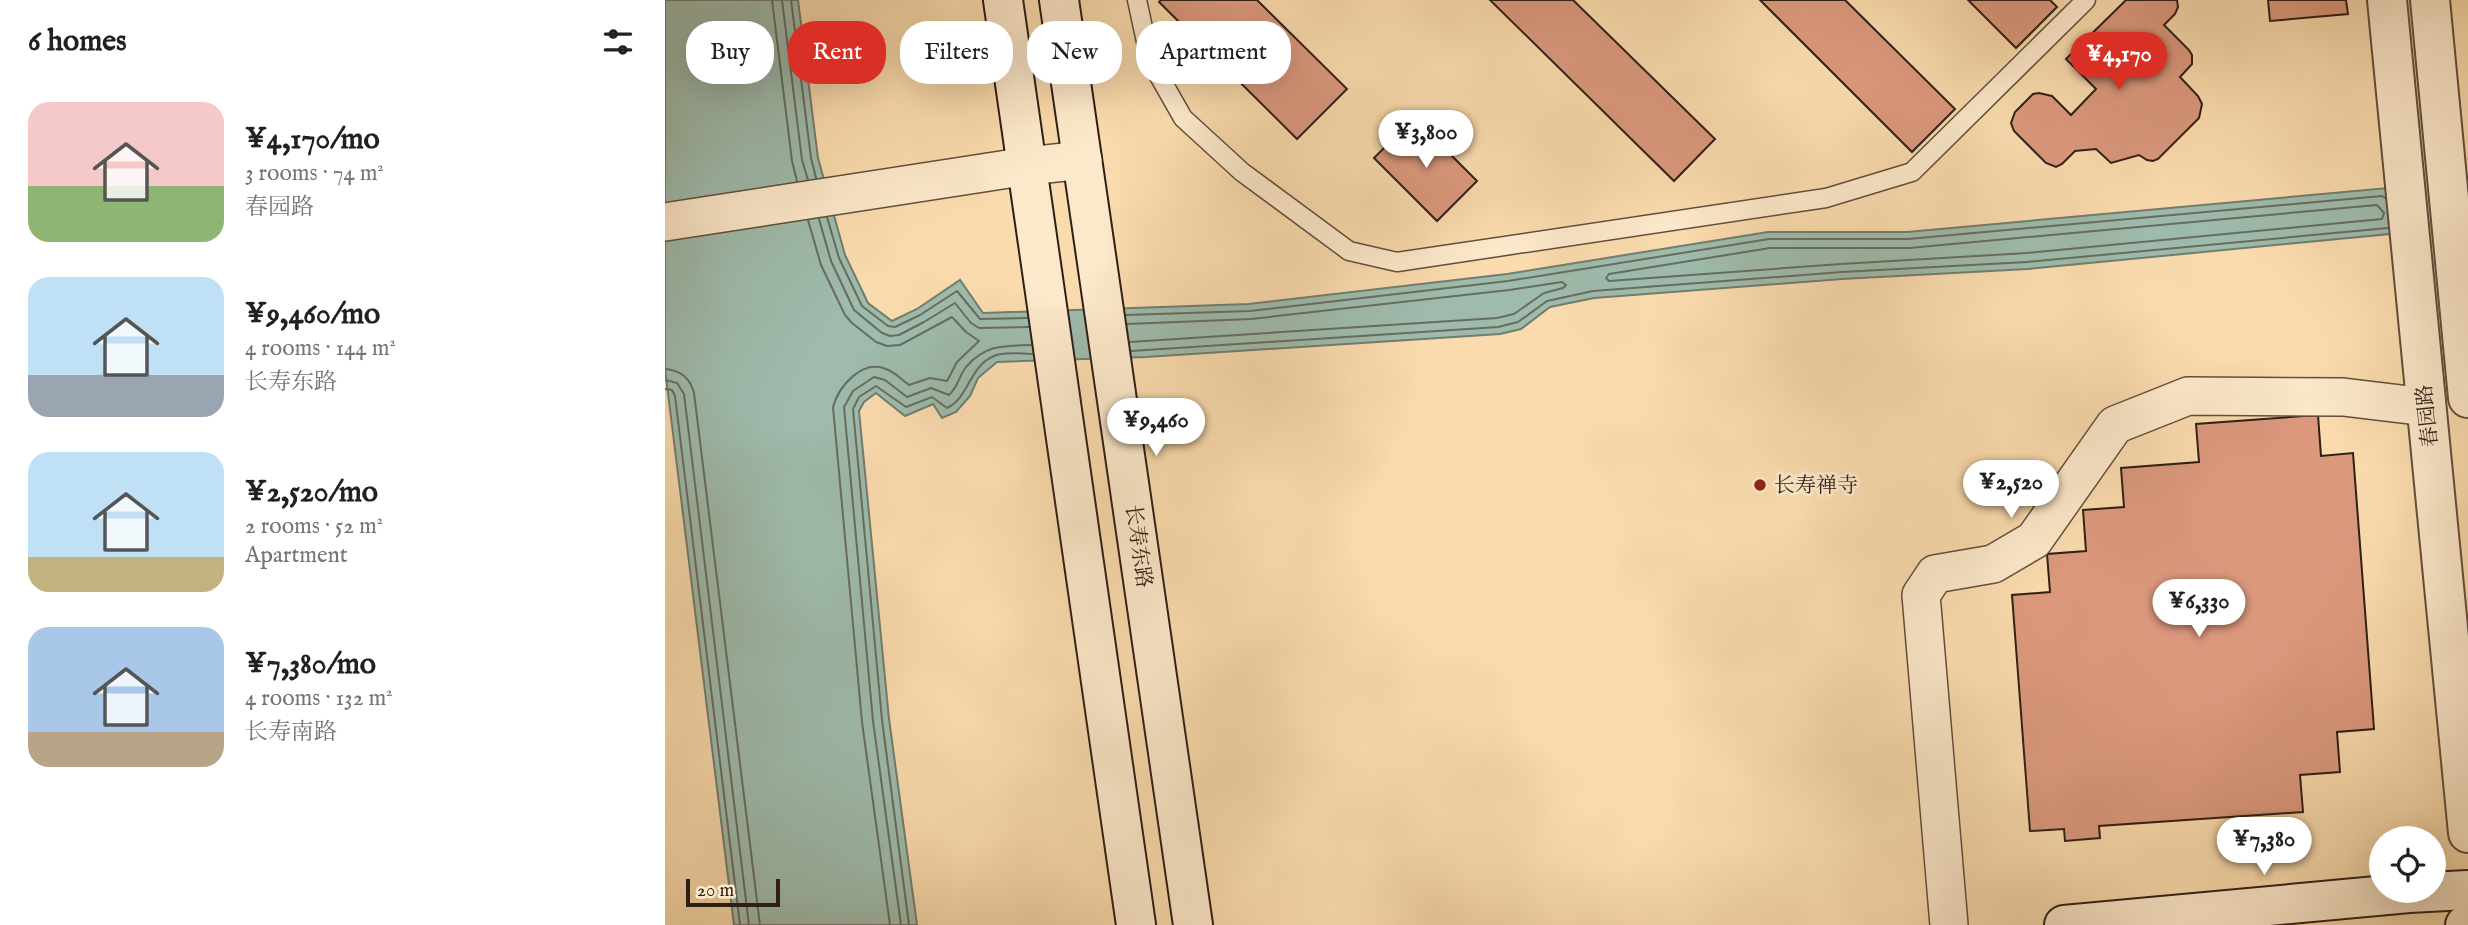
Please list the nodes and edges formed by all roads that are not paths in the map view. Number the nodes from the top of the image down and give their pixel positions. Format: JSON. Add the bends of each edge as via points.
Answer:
{"nodes":[{"id":1,"x":1003,"y":0,"type":"edge"},
{"id":2,"x":1059,"y":0,"type":"edge"},
{"id":3,"x":1137,"y":0,"type":"edge"},
{"id":4,"x":2087,"y":0,"type":"edge"},
{"id":5,"x":2387,"y":0,"type":"edge"},
{"id":6,"x":2430,"y":0,"type":"edge"},
{"id":7,"x":1083,"y":160,"type":"junction"},
{"id":8,"x":1028,"y":166,"type":"junction"},
{"id":9,"x":665,"y":222,"type":"edge"},
{"id":10,"x":2468,"y":398,"type":"edge"},
{"id":11,"x":2426,"y":407,"type":"junction"},
{"id":12,"x":2468,"y":833,"type":"edge"},
{"id":13,"x":2468,"y":890,"type":"edge"},
{"id":14,"x":1136,"y":925,"type":"edge"},
{"id":15,"x":1193,"y":925,"type":"edge"},
{"id":16,"x":1949,"y":925,"type":"edge"},
{"id":17,"x":2064,"y":925,"type":"edge"}],
"edges":[{"from":1,"to":8,"type":"main road"},
{"from":2,"to":7,"type":"main road","name":"长寿东路"},
{"from":3,"to":4,"type":"lane","via":[[1150,60],[1183,118],[1242,173],[1349,251],[1397,262],[1826,198],[1912,172]]},
{"from":5,"to":11,"type":"main road","name":"春园路"},
{"from":6,"to":10,"type":"main road","name":"春园路"},
{"from":7,"to":8,"type":"street"},
{"from":7,"to":15,"type":"main road","name":"长寿东路"},
{"from":8,"to":9,"type":"street"},
{"from":8,"to":14,"type":"main road"},
{"from":11,"to":12,"type":"main road","name":"春园路"},
{"from":11,"to":16,"type":"street","via":[[2343,397],[2188,396],[2115,425],[2034,540],[1993,564],[1935,574],[1921,595]]},
{"from":13,"to":17,"type":"main road"}]}
